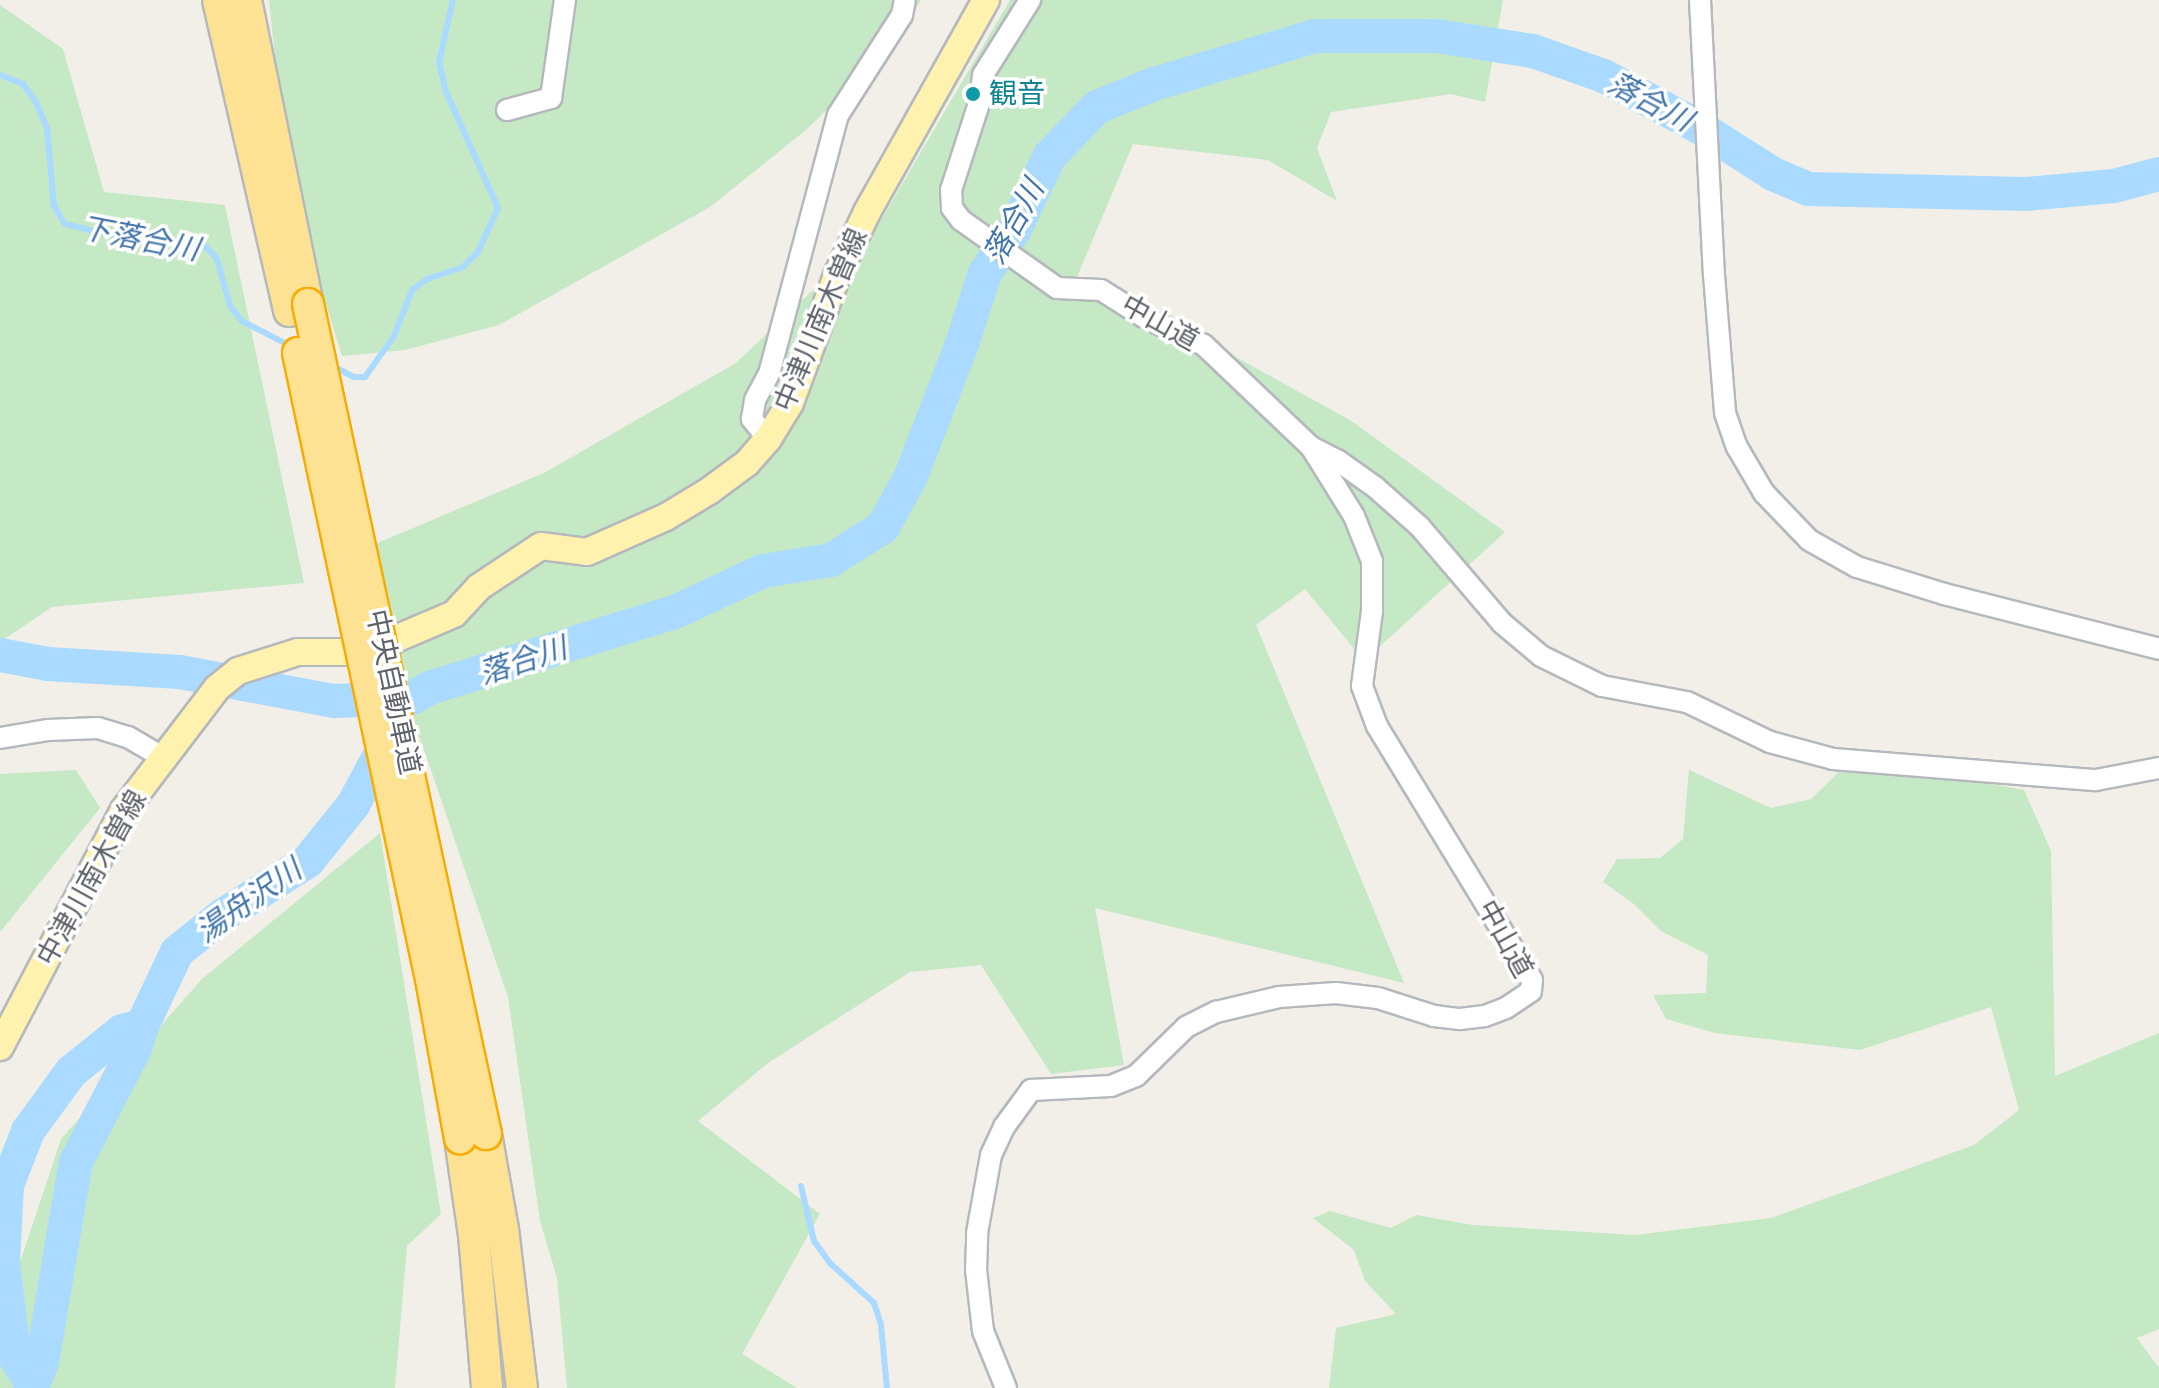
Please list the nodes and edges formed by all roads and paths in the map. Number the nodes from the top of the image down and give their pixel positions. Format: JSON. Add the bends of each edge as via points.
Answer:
{"nodes":[{"id":1,"x":218,"y":0,"type":"edge"},
{"id":2,"x":246,"y":0,"type":"edge"},
{"id":3,"x":565,"y":0,"type":"edge"},
{"id":4,"x":905,"y":0,"type":"edge"},
{"id":5,"x":986,"y":0,"type":"edge"},
{"id":6,"x":1030,"y":0,"type":"edge"},
{"id":7,"x":1700,"y":9,"type":"edge"},
{"id":8,"x":507,"y":110,"type":"dead end"},
{"id":9,"x":298,"y":307,"type":"junction"},
{"id":10,"x":768,"y":439,"type":"junction"},
{"id":11,"x":1311,"y":447,"type":"junction"},
{"id":12,"x":2159,"y":649,"type":"edge"},
{"id":13,"x":0,"y":738,"type":"edge"},
{"id":14,"x":164,"y":758,"type":"junction"},
{"id":15,"x":2159,"y":768,"type":"edge"},
{"id":16,"x":0,"y":1047,"type":"edge"},
{"id":17,"x":473,"y":1136,"type":"junction"},
{"id":18,"x":487,"y":1388,"type":"edge"},
{"id":19,"x":522,"y":1388,"type":"edge"},
{"id":20,"x":1006,"y":1388,"type":"edge"}],
"edges":[{"from":1,"to":9,"type":"highway","name":"中央自動車道"},
{"from":2,"to":9,"type":"highway","name":"中央自動車道"},
{"from":3,"to":8,"type":"street","via":[[551,98]]},
{"from":4,"to":10,"type":"street","via":[[902,15],[838,115],[769,374],[755,400],[752,419]]},
{"from":5,"to":10,"type":"main road","name":"中津川南木曽線","via":[[867,212],[837,275],[790,403]]},
{"from":6,"to":11,"type":"street","name":"中山道","via":[[983,75],[951,190],[952,208],[961,220],[1057,288],[1101,290],[1204,345]]},
{"from":7,"to":12,"type":"street","via":[[1725,413],[1737,447],[1764,493],[1809,540],[1883,576]]},
{"from":9,"to":17,"type":"highway","name":"中央自動車道","bridge":true},
{"from":10,"to":14,"type":"main road","name":"中津川南木曽線","via":[[735,472],[666,517],[587,552],[541,546],[479,587],[454,614],[351,652],[298,652],[238,671],[217,688]]},
{"from":11,"to":15,"type":"street","via":[[1375,487],[1420,527],[1502,623],[1541,656],[1602,686],[1687,702],[1770,742],[1833,759],[2096,780]]},
{"from":11,"to":20,"type":"street","name":"中山道","via":[[1354,516],[1372,561],[1362,686],[1377,726],[1532,980],[1531,991],[1506,1008],[1460,1019],[1378,998],[1336,993],[1279,997],[1216,1012],[1186,1027],[1136,1076],[1111,1086],[1031,1090],[991,1155],[977,1233],[983,1331]]},
{"from":13,"to":14,"type":"street","via":[[98,728],[128,737]]},
{"from":14,"to":16,"type":"main road","name":"中津川南木曽線","via":[[124,810]]},
{"from":17,"to":18,"type":"highway","name":"中央自動車道","via":[[474,1235]]},
{"from":17,"to":19,"type":"highway","name":"中央自動車道","via":[[503,1229]]}]}
